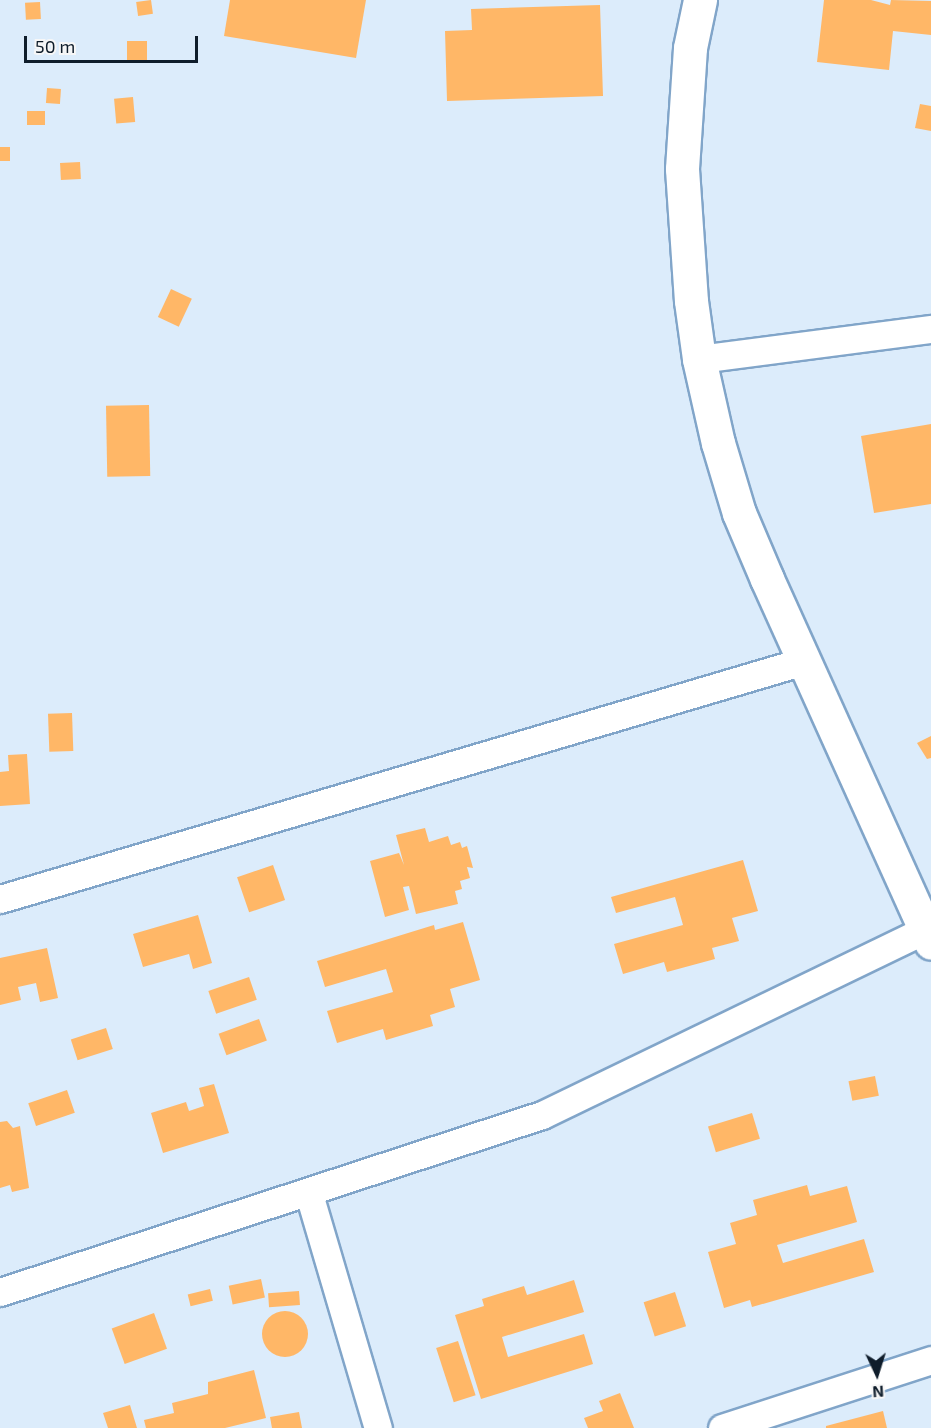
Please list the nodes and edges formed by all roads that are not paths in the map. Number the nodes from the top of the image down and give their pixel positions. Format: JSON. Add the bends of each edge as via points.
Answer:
{"nodes":[{"id":1,"x":700,"y":0,"type":"edge"},
{"id":2,"x":931,"y":329,"type":"edge"},
{"id":3,"x":699,"y":359,"type":"junction"},
{"id":4,"x":804,"y":661,"type":"junction"},
{"id":5,"x":0,"y":899,"type":"edge"},
{"id":6,"x":928,"y":936,"type":"edge"},
{"id":7,"x":309,"y":1194,"type":"junction"},
{"id":8,"x":0,"y":1292,"type":"edge"},
{"id":9,"x":931,"y":1360,"type":"edge"},
{"id":10,"x":378,"y":1428,"type":"edge"},
{"id":11,"x":722,"y":1428,"type":"edge"}],
"edges":[{"from":1,"to":3,"type":"main road","via":[[690,48],[682,169]]},
{"from":2,"to":3,"type":"street"},
{"from":3,"to":4,"type":"main road","via":[[739,513]]},
{"from":4,"to":5,"type":"street"},
{"from":4,"to":6,"type":"main road"},
{"from":6,"to":7,"type":"street","via":[[542,1115]]},
{"from":7,"to":8,"type":"street"},
{"from":7,"to":10,"type":"street"},
{"from":9,"to":11,"type":"street"}]}
